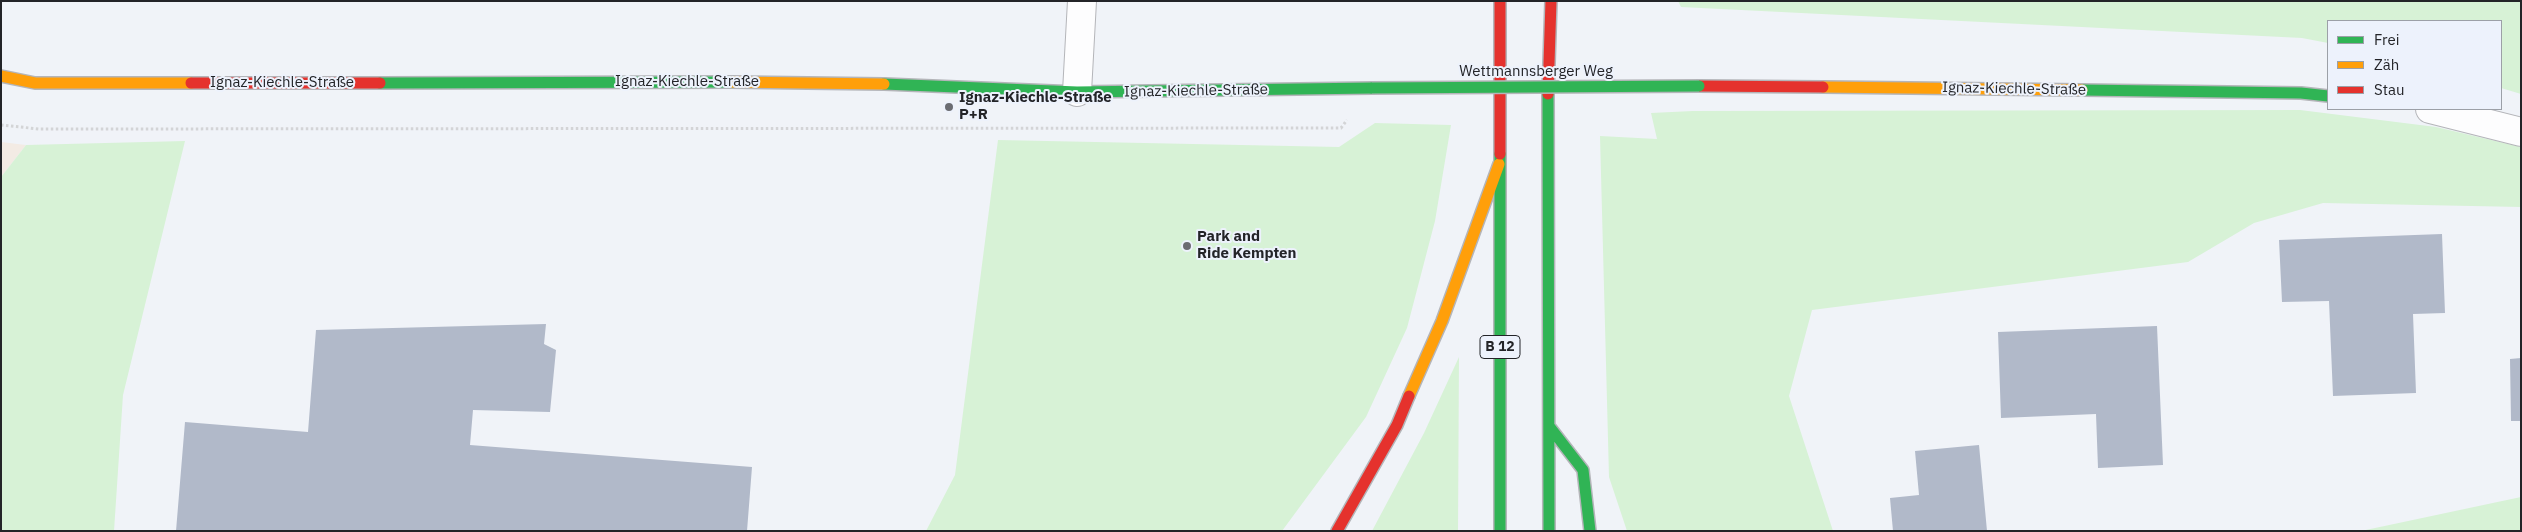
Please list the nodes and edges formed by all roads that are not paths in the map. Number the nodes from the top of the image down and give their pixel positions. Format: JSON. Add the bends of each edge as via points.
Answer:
{"nodes":[{"id":1,"x":1082,"y":1,"type":"edge"},
{"id":2,"x":1500,"y":1,"type":"edge"},
{"id":3,"x":1551,"y":1,"type":"edge"},
{"id":4,"x":1,"y":76,"type":"edge"},
{"id":5,"x":1700,"y":86,"type":"joint"},
{"id":6,"x":1372,"y":88,"type":"joint"},
{"id":7,"x":1077,"y":92,"type":"junction"},
{"id":8,"x":2327,"y":96,"type":"edge"},
{"id":9,"x":2434,"y":110,"type":"edge"},
{"id":10,"x":2521,"y":132,"type":"edge"},
{"id":11,"x":1499,"y":164,"type":"junction"},
{"id":12,"x":1549,"y":426,"type":"junction"},
{"id":13,"x":1337,"y":531,"type":"edge"},
{"id":14,"x":1500,"y":531,"type":"edge"},
{"id":15,"x":1549,"y":531,"type":"edge"},
{"id":16,"x":1590,"y":531,"type":"edge"}],
"edges":[{"from":1,"to":7,"type":"street"},
{"from":2,"to":11,"type":"main road","number":"B 12"},
{"from":3,"to":12,"type":"main road","via":[[1548,64]]},
{"from":4,"to":7,"type":"main road","name":"Ignaz-Kiechle-Straße","via":[[35,83],[834,82]]},
{"from":5,"to":6,"type":"main road","name":"Wettmannsberger Weg","bridge":true},
{"from":5,"to":8,"type":"main road","name":"Ignaz-Kiechle-Straße"},
{"from":6,"to":7,"type":"main road","name":"Ignaz-Kiechle-Straße"},
{"from":9,"to":10,"type":"street"},
{"from":11,"to":13,"type":"main road","via":[[1442,321],[1397,425]]},
{"from":11,"to":14,"type":"main road","number":"B 12"},
{"from":12,"to":15,"type":"main road"},
{"from":12,"to":16,"type":"main road","via":[[1583,470]]}]}
